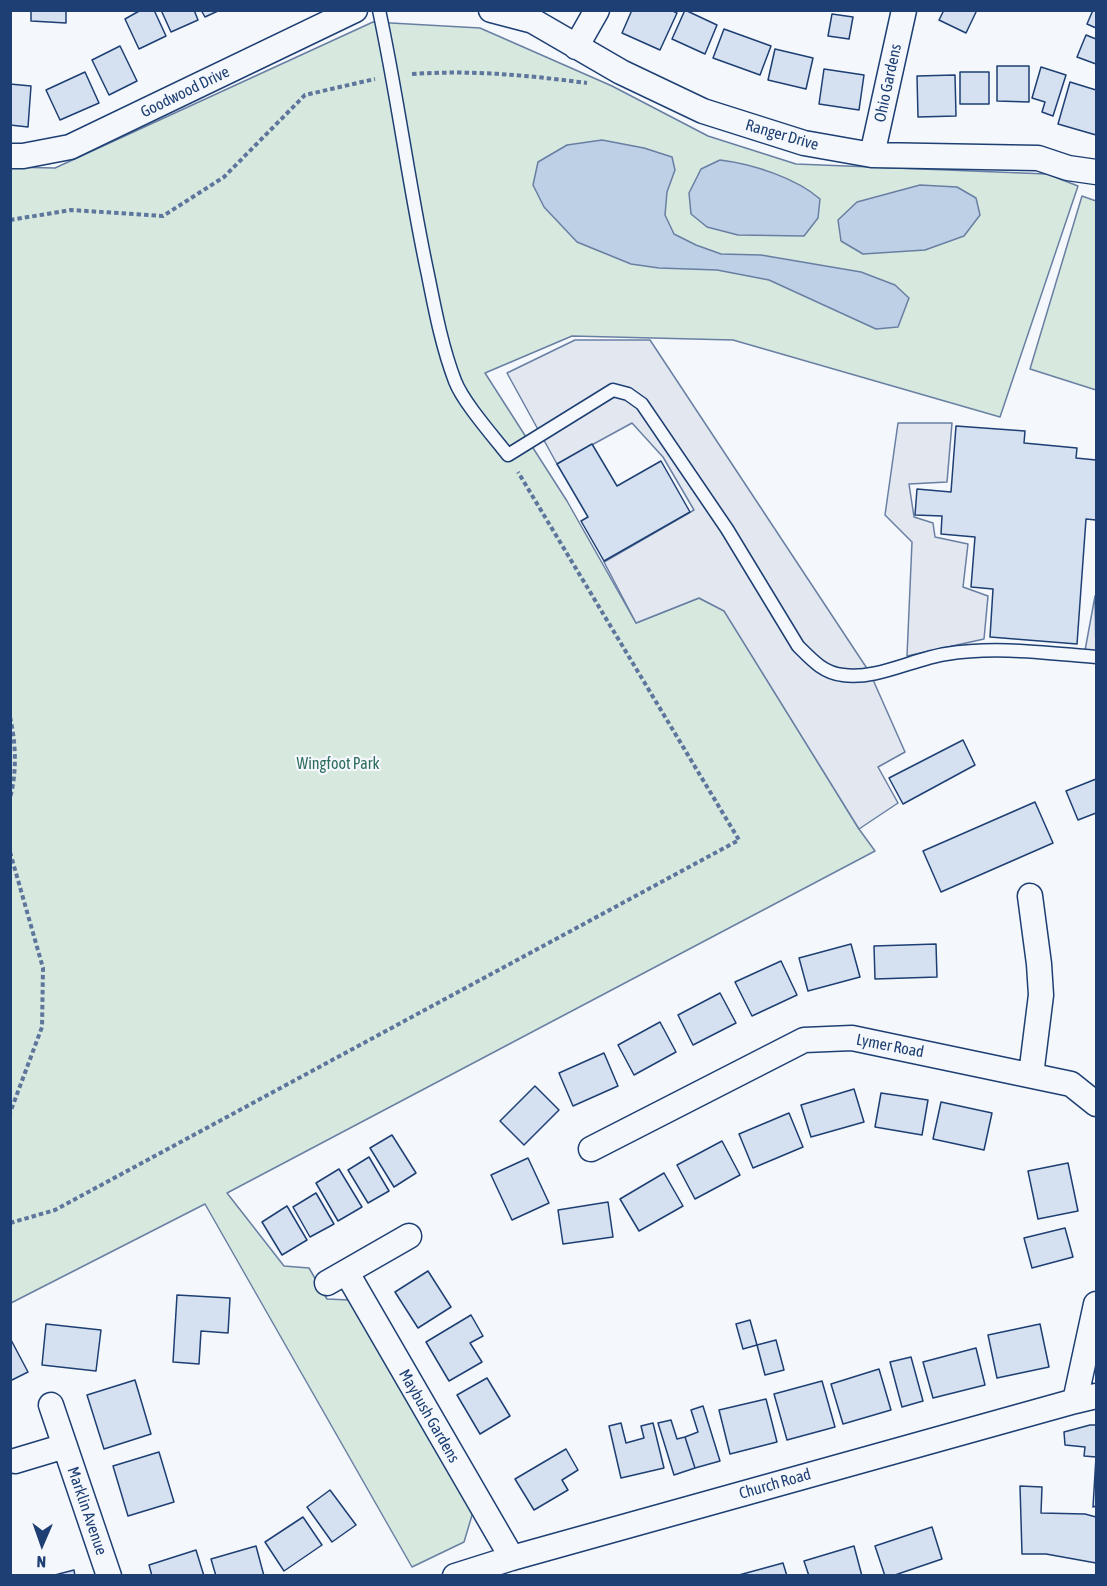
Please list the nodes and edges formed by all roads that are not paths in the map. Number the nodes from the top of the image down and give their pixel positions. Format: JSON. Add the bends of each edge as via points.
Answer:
{"nodes":[{"id":1,"x":355,"y":10,"type":"edge"},
{"id":2,"x":379,"y":10,"type":"edge"},
{"id":3,"x":491,"y":10,"type":"edge"},
{"id":4,"x":597,"y":10,"type":"edge"},
{"id":5,"x":904,"y":10,"type":"edge"},
{"id":6,"x":576,"y":47,"type":"junction"},
{"id":7,"x":872,"y":155,"type":"junction"},
{"id":8,"x":10,"y":156,"type":"edge"},
{"id":9,"x":1096,"y":172,"type":"edge"},
{"id":10,"x":1096,"y":657,"type":"edge"},
{"id":11,"x":1030,"y":896,"type":"dead end"},
{"id":12,"x":1031,"y":1075,"type":"junction"},
{"id":13,"x":1096,"y":1104,"type":"edge"},
{"id":14,"x":591,"y":1149,"type":"dead end"},
{"id":15,"x":409,"y":1236,"type":"dead end"},
{"id":16,"x":1096,"y":1304,"type":"edge"},
{"id":17,"x":1086,"y":1399,"type":"edge"},
{"id":18,"x":51,"y":1405,"type":"dead end"},
{"id":19,"x":64,"y":1446,"type":"junction"},
{"id":20,"x":15,"y":1461,"type":"dead end"},
{"id":21,"x":512,"y":1558,"type":"junction"},
{"id":22,"x":109,"y":1575,"type":"edge"},
{"id":23,"x":455,"y":1575,"type":"edge"}],
"edges":[{"from":1,"to":8,"type":"street","name":"Goodwood Drive","via":[[70,147]]},
{"from":2,"to":10,"type":"lane","via":[[417,226],[441,336],[456,383],[508,455],[613,390],[628,394],[642,404],[693,477],[798,646],[817,666],[842,675],[877,673],[944,654],[990,649]]},
{"from":3,"to":6,"type":"street","name":"Ranger Drive","via":[[533,21]]},
{"from":4,"to":6,"type":"street"},
{"from":5,"to":7,"type":"street","name":"Ohio Gardens"},
{"from":6,"to":7,"type":"street","name":"Ranger Drive","via":[[703,111],[804,143]]},
{"from":7,"to":9,"type":"street","name":"Ranger Drive","via":[[1021,156]]},
{"from":11,"to":12,"type":"street","via":[[1041,995]]},
{"from":12,"to":13,"type":"street","name":"Lymer Road","via":[[1071,1084]]},
{"from":12,"to":14,"type":"street","name":"Lymer Road","via":[[852,1038],[804,1040]]},
{"from":15,"to":21,"type":"street","name":"Maybush Gardens","via":[[337,1278]]},
{"from":16,"to":17,"type":"street"},
{"from":17,"to":21,"type":"street","name":"Church Road"},
{"from":18,"to":19,"type":"street","name":"Marklin Avenue"},
{"from":19,"to":20,"type":"street","name":"Marklin Avenue"},
{"from":19,"to":22,"type":"street","name":"Marklin Avenue"},
{"from":21,"to":23,"type":"street","name":"Church Road"}]}
